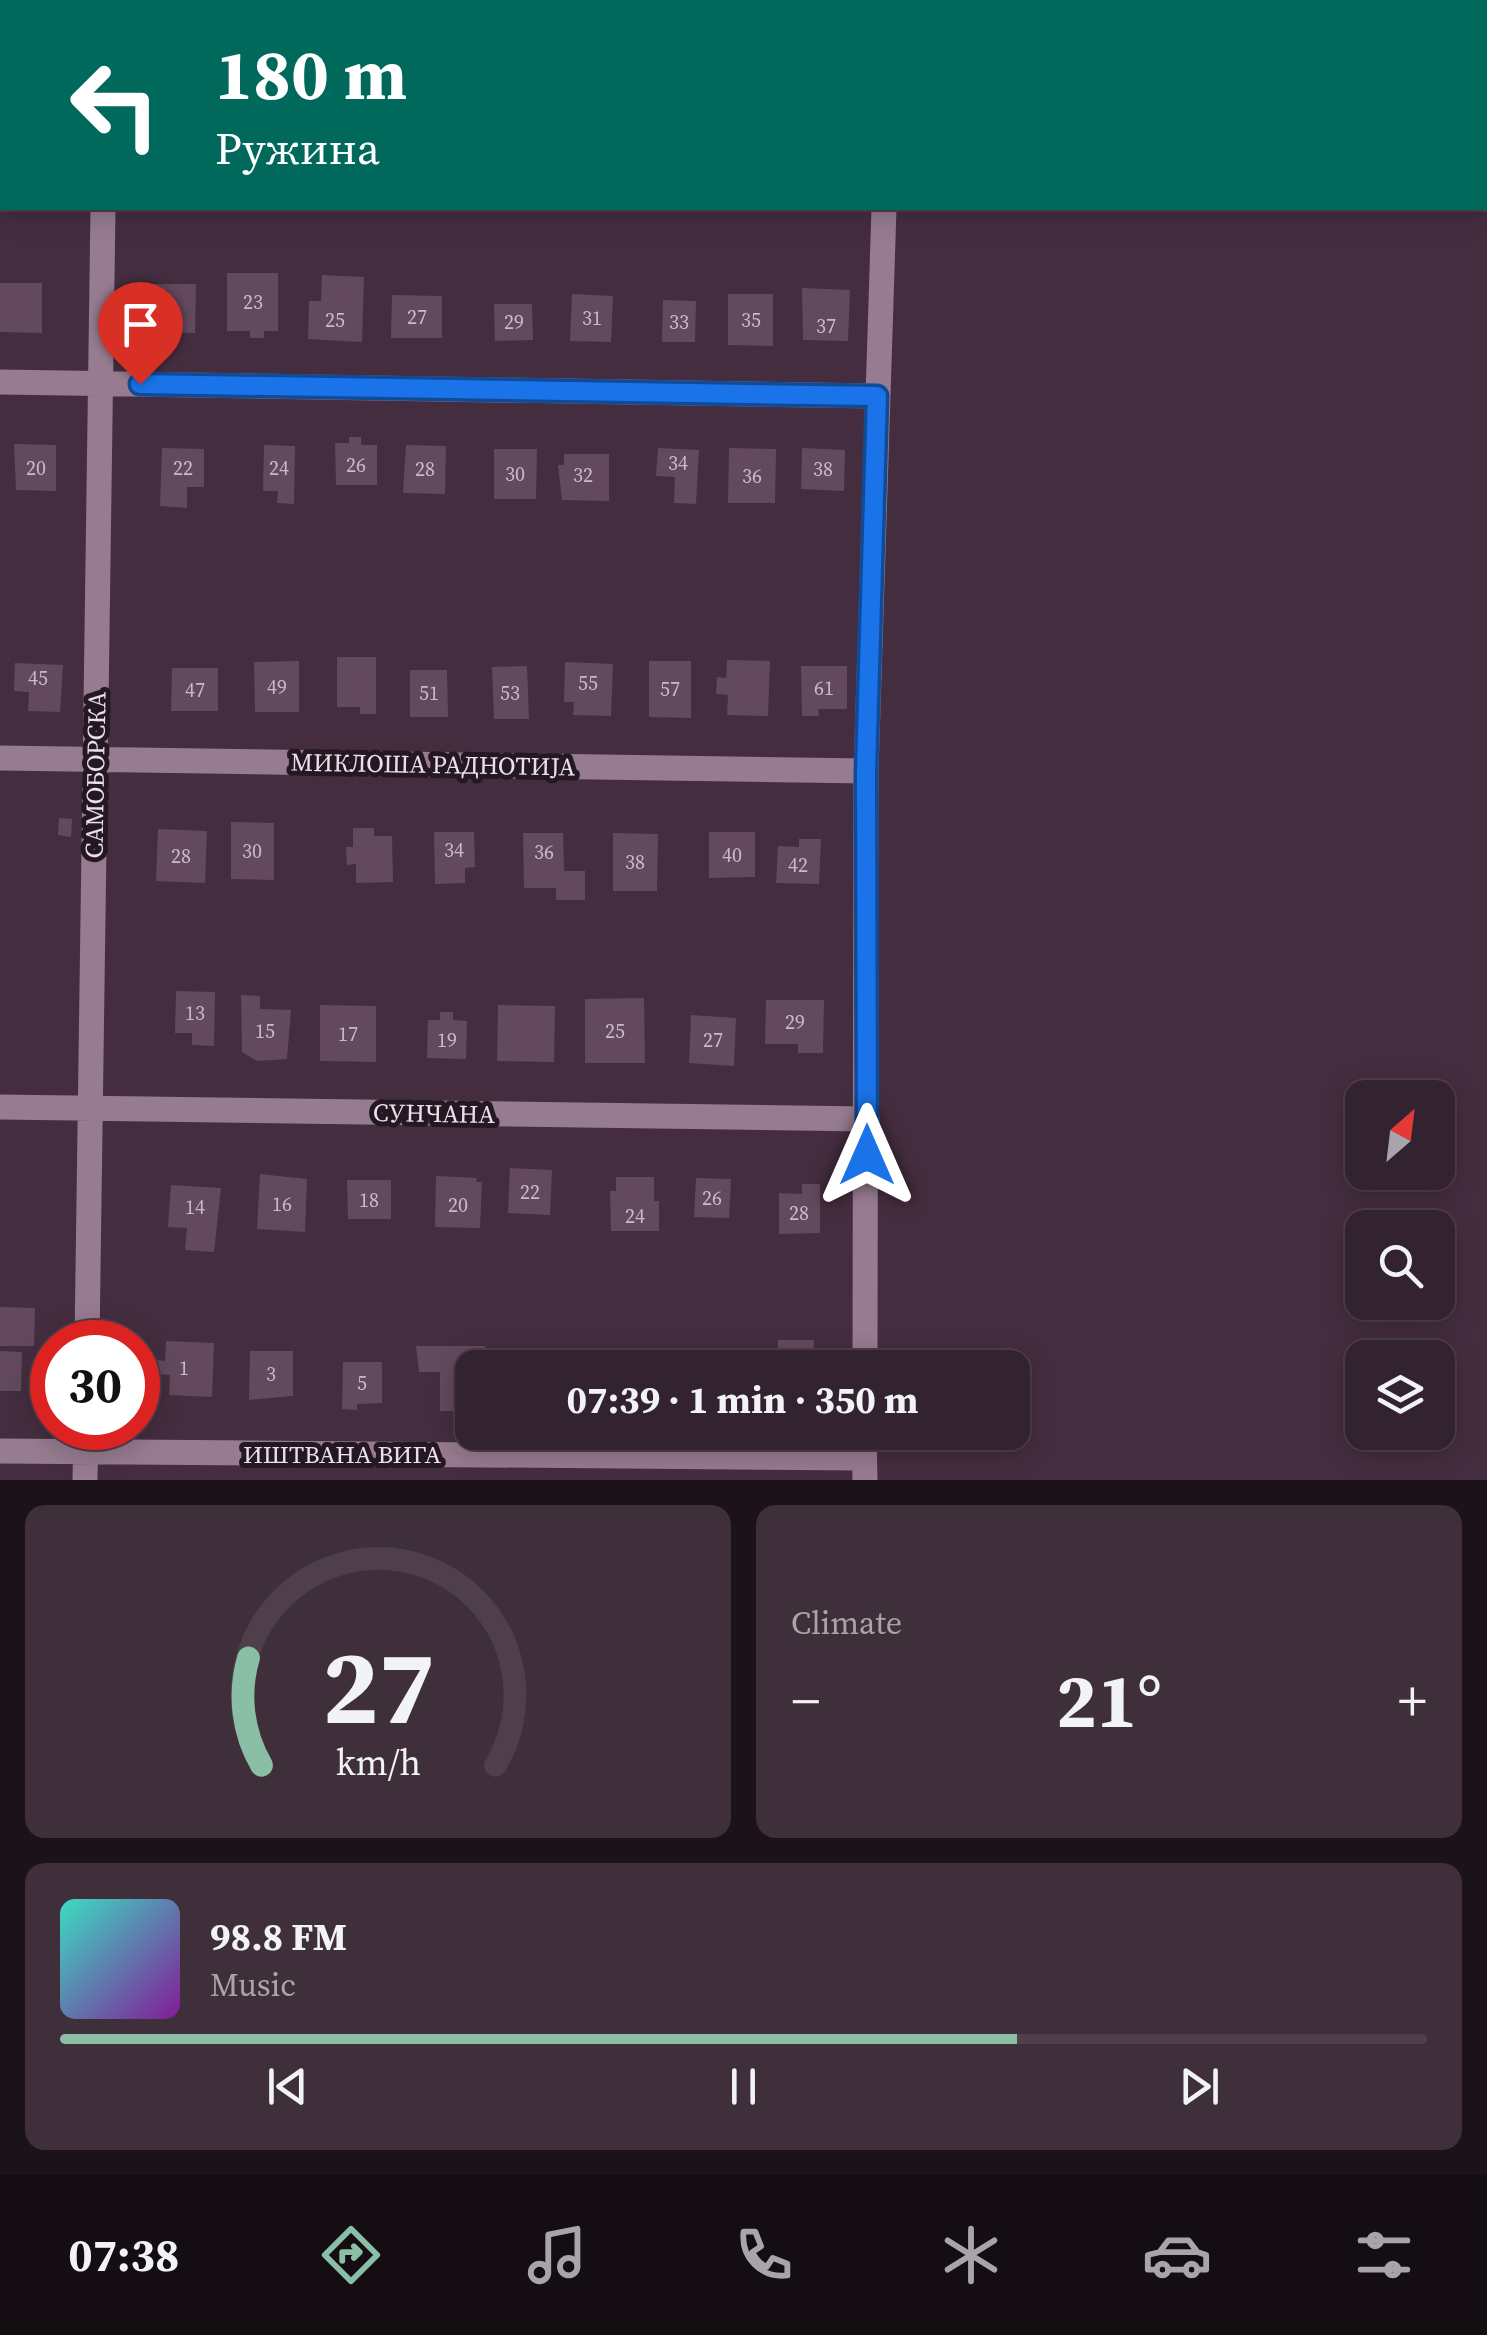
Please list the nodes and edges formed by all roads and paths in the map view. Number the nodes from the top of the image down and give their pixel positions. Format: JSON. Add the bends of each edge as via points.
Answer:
{"nodes":[{"id":1,"x":103,"y":210,"type":"edge"},
{"id":2,"x":884,"y":210,"type":"edge"},
{"id":3,"x":0,"y":382,"type":"edge"},
{"id":4,"x":101,"y":384,"type":"junction"},
{"id":5,"x":877,"y":396,"type":"junction"},
{"id":6,"x":0,"y":758,"type":"edge"},
{"id":7,"x":95,"y":759,"type":"junction"},
{"id":8,"x":866,"y":771,"type":"junction"},
{"id":9,"x":0,"y":1107,"type":"edge"},
{"id":10,"x":90,"y":1108,"type":"junction"},
{"id":11,"x":868,"y":1119,"type":"junction"},
{"id":12,"x":87,"y":1320,"type":"edge"},
{"id":13,"x":865,"y":1350,"type":"edge"},
{"id":14,"x":160,"y":1442,"type":"edge"},
{"id":15,"x":30,"y":1447,"type":"edge"},
{"id":16,"x":85,"y":1450,"type":"edge"},
{"id":17,"x":0,"y":1451,"type":"edge"},
{"id":18,"x":864,"y":1457,"type":"edge"},
{"id":19,"x":85,"y":1480,"type":"edge"}],
"edges":[{"from":1,"to":4,"type":"street","name":"САМОБОРСКА"},
{"from":2,"to":5,"type":"street"},
{"from":3,"to":4,"type":"street"},
{"from":4,"to":5,"type":"street"},
{"from":4,"to":7,"type":"street","name":"САМОБОРСКА"},
{"from":5,"to":8,"type":"street"},
{"from":6,"to":7,"type":"street","name":"МИКЛОША РАДНОТИЈА"},
{"from":7,"to":8,"type":"street","name":"МИКЛОША РАДНОТИЈА"},
{"from":7,"to":10,"type":"street","name":"САМОБОРСКА"},
{"from":8,"to":11,"type":"street"},
{"from":9,"to":10,"type":"street","name":"СУНЧАНА"},
{"from":10,"to":11,"type":"street","name":"СУНЧАНА"},
{"from":10,"to":12,"type":"street","name":"САМОБОРСКА"},
{"from":11,"to":13,"type":"street"},
{"from":14,"to":18,"type":"street","name":"ИШТВАНА ВИГА"},
{"from":15,"to":17,"type":"street","name":"ИШТВАНА ВИГА"},
{"from":16,"to":19,"type":"street"}]}
